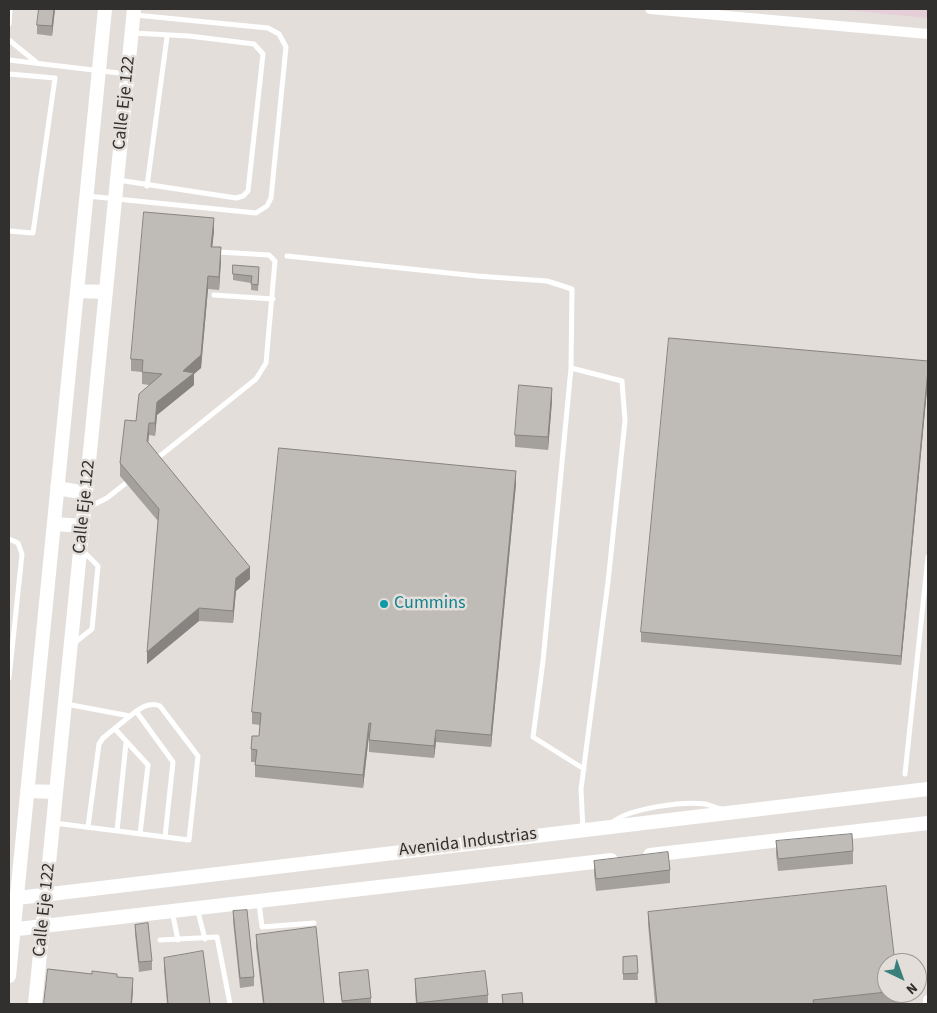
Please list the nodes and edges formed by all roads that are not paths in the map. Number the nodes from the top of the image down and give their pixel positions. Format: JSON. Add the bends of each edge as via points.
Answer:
{"nodes":[{"id":1,"x":10,"y":9,"type":"edge"},
{"id":2,"x":105,"y":9,"type":"edge"},
{"id":3,"x":650,"y":9,"type":"edge"},
{"id":4,"x":134,"y":12,"type":"edge"},
{"id":5,"x":9,"y":24,"type":"edge"},
{"id":6,"x":132,"y":34,"type":"junction"},
{"id":7,"x":928,"y":34,"type":"edge"},
{"id":8,"x":167,"y":36,"type":"junction"},
{"id":9,"x":9,"y":40,"type":"edge"},
{"id":10,"x":9,"y":60,"type":"edge"},
{"id":11,"x":37,"y":63,"type":"junction"},
{"id":12,"x":99,"y":70,"type":"junction"},
{"id":13,"x":9,"y":74,"type":"edge"},
{"id":14,"x":128,"y":74,"type":"junction"},
{"id":15,"x":117,"y":180,"type":"junction"},
{"id":16,"x":147,"y":186,"type":"junction"},
{"id":17,"x":86,"y":196,"type":"junction"},
{"id":18,"x":115,"y":199,"type":"junction"},
{"id":19,"x":9,"y":232,"type":"edge"},
{"id":20,"x":219,"y":252,"type":"edge"},
{"id":21,"x":288,"y":256,"type":"dead end"},
{"id":22,"x":77,"y":291,"type":"junction"},
{"id":23,"x":106,"y":292,"type":"junction"},
{"id":24,"x":214,"y":294,"type":"dead end"},
{"id":25,"x":273,"y":299,"type":"junction"},
{"id":26,"x":571,"y":368,"type":"junction"},
{"id":27,"x":153,"y":461,"type":"edge"},
{"id":28,"x":126,"y":483,"type":"dead end"},
{"id":29,"x":57,"y":488,"type":"junction"},
{"id":30,"x":86,"y":493,"type":"junction"},
{"id":31,"x":84,"y":509,"type":"junction"},
{"id":32,"x":54,"y":524,"type":"junction"},
{"id":33,"x":83,"y":526,"type":"junction"},
{"id":34,"x":9,"y":540,"type":"edge"},
{"id":35,"x":81,"y":548,"type":"junction"},
{"id":36,"x":928,"y":557,"type":"edge"},
{"id":37,"x":927,"y":587,"type":"edge"},
{"id":38,"x":926,"y":594,"type":"edge"},
{"id":39,"x":71,"y":646,"type":"junction"},
{"id":40,"x":9,"y":678,"type":"edge"},
{"id":41,"x":65,"y":704,"type":"junction"},
{"id":42,"x":136,"y":711,"type":"junction"},
{"id":43,"x":130,"y":716,"type":"junction"},
{"id":44,"x":115,"y":729,"type":"junction"},
{"id":45,"x":126,"y":743,"type":"junction"},
{"id":46,"x":584,"y":769,"type":"junction"},
{"id":47,"x":905,"y":774,"type":"dead end"},
{"id":48,"x":928,"y":789,"type":"edge"},
{"id":49,"x":27,"y":791,"type":"junction"},
{"id":50,"x":56,"y":792,"type":"junction"},
{"id":51,"x":53,"y":823,"type":"junction"},
{"id":52,"x":928,"y":823,"type":"edge"},
{"id":53,"x":88,"y":827,"type":"junction"},
{"id":54,"x":583,"y":830,"type":"junction"},
{"id":55,"x":117,"y":831,"type":"junction"},
{"id":56,"x":140,"y":834,"type":"junction"},
{"id":57,"x":165,"y":837,"type":"junction"},
{"id":58,"x":46,"y":893,"type":"junction"},
{"id":59,"x":13,"y":899,"type":"edge"},
{"id":60,"x":258,"y":901,"type":"junction"},
{"id":61,"x":197,"y":908,"type":"junction"},
{"id":62,"x":172,"y":911,"type":"junction"},
{"id":63,"x":314,"y":923,"type":"dead end"},
{"id":64,"x":43,"y":926,"type":"junction"},
{"id":65,"x":11,"y":929,"type":"edge"},
{"id":66,"x":205,"y":939,"type":"junction"},
{"id":67,"x":160,"y":940,"type":"dead end"},
{"id":68,"x":178,"y":940,"type":"junction"},
{"id":69,"x":9,"y":976,"type":"edge"},
{"id":70,"x":928,"y":1000,"type":"edge"},
{"id":71,"x":35,"y":1004,"type":"edge"},
{"id":72,"x":230,"y":1004,"type":"edge"},
{"id":73,"x":928,"y":1004,"type":"edge"}],
"edges":[{"from":1,"to":5,"type":"lane"},
{"from":2,"to":12,"type":"main road","name":"Calle Eje 122"},
{"from":3,"to":7,"type":"street"},
{"from":4,"to":6,"type":"main road","name":"Calle Eje 122"},
{"from":4,"to":18,"type":"lane","via":[[268,28],[279,34],[286,47],[272,189],[266,206],[256,213]]},
{"from":6,"to":8,"type":"lane"},
{"from":6,"to":14,"type":"main road","name":"Calle Eje 122"},
{"from":8,"to":16,"type":"lane"},
{"from":8,"to":16,"type":"lane","via":[[254,44],[263,54],[248,191],[236,198]]},
{"from":9,"to":11,"type":"lane"},
{"from":10,"to":11,"type":"lane"},
{"from":11,"to":12,"type":"lane"},
{"from":12,"to":14,"type":"lane"},
{"from":12,"to":17,"type":"main road","name":"Calle Eje 122"},
{"from":13,"to":19,"type":"lane","via":[[55,78],[33,233]]},
{"from":14,"to":15,"type":"main road","name":"Calle Eje 122"},
{"from":15,"to":16,"type":"lane"},
{"from":15,"to":18,"type":"main road","name":"Calle Eje 122"},
{"from":17,"to":18,"type":"lane"},
{"from":17,"to":22,"type":"main road","name":"Calle Eje 122"},
{"from":18,"to":23,"type":"main road","name":"Calle Eje 122"},
{"from":20,"to":25,"type":"lane","via":[[273,257],[276,267]]},
{"from":21,"to":26,"type":"lane","via":[[547,281],[572,288]]},
{"from":22,"to":23,"type":"main road"},
{"from":22,"to":29,"type":"main road","name":"Calle Eje 122"},
{"from":23,"to":30,"type":"main road","name":"Calle Eje 122"},
{"from":24,"to":25,"type":"lane"},
{"from":25,"to":27,"type":"lane","via":[[266,363],[260,374]]},
{"from":26,"to":46,"type":"lane","via":[[533,737]]},
{"from":26,"to":46,"type":"lane","via":[[622,381],[625,421]]},
{"from":28,"to":31,"type":"lane","via":[[107,498]]},
{"from":29,"to":30,"type":"main road"},
{"from":29,"to":32,"type":"main road","name":"Calle Eje 122"},
{"from":30,"to":31,"type":"main road","name":"Calle Eje 122"},
{"from":31,"to":33,"type":"main road","name":"Calle Eje 122"},
{"from":32,"to":33,"type":"main road"},
{"from":32,"to":49,"type":"main road","name":"Calle Eje 122"},
{"from":33,"to":35,"type":"main road","name":"Calle Eje 122"},
{"from":34,"to":40,"type":"lane","via":[[18,543],[22,554]]},
{"from":35,"to":39,"type":"main road","name":"Calle Eje 122"},
{"from":35,"to":39,"type":"lane","via":[[98,566],[92,629]]},
{"from":36,"to":37,"type":"lane"},
{"from":37,"to":38,"type":"lane"},
{"from":38,"to":47,"type":"lane"},
{"from":39,"to":41,"type":"main road","name":"Calle Eje 122"},
{"from":41,"to":43,"type":"lane"},
{"from":41,"to":50,"type":"main road","name":"Calle Eje 122"},
{"from":42,"to":43,"type":"lane"},
{"from":42,"to":57,"type":"lane","via":[[173,762]]},
{"from":42,"to":57,"type":"lane","via":[[148,704],[160,706],[198,756],[189,840]]},
{"from":43,"to":44,"type":"lane"},
{"from":44,"to":45,"type":"lane"},
{"from":44,"to":53,"type":"lane","via":[[103,738],[97,750]]},
{"from":45,"to":55,"type":"lane"},
{"from":45,"to":56,"type":"lane","via":[[148,766]]},
{"from":46,"to":54,"type":"lane"},
{"from":48,"to":54,"type":"main road","name":"Avenida Industrias"},
{"from":49,"to":50,"type":"main road"},
{"from":49,"to":59,"type":"main road","name":"Calle Eje 122"},
{"from":50,"to":51,"type":"main road","name":"Calle Eje 122"},
{"from":51,"to":53,"type":"lane"},
{"from":51,"to":58,"type":"main road","name":"Calle Eje 122"},
{"from":52,"to":60,"type":"main road","name":"Avenida Industrias"},
{"from":53,"to":55,"type":"lane"},
{"from":54,"to":58,"type":"main road","name":"Avenida Industrias"},
{"from":55,"to":56,"type":"lane"},
{"from":56,"to":57,"type":"lane"},
{"from":58,"to":59,"type":"main road","name":"Avenida Industrias"},
{"from":58,"to":64,"type":"main road","name":"Calle Eje 122"},
{"from":59,"to":65,"type":"main road","name":"Calle Eje 122"},
{"from":60,"to":61,"type":"main road","name":"Avenida Industrias"},
{"from":60,"to":63,"type":"lane","via":[[262,927]]},
{"from":61,"to":62,"type":"main road","name":"Avenida Industrias"},
{"from":61,"to":66,"type":"lane"},
{"from":62,"to":64,"type":"main road","name":"Avenida Industrias"},
{"from":62,"to":68,"type":"lane"},
{"from":64,"to":65,"type":"main road","name":"Avenida Industrias"},
{"from":64,"to":71,"type":"main road","name":"Calle Eje 122"},
{"from":65,"to":69,"type":"main road","name":"Calle Eje 122"},
{"from":66,"to":68,"type":"lane"},
{"from":66,"to":72,"type":"lane","via":[[217,937]]},
{"from":67,"to":68,"type":"lane"},
{"from":70,"to":73,"type":"street"}]}
